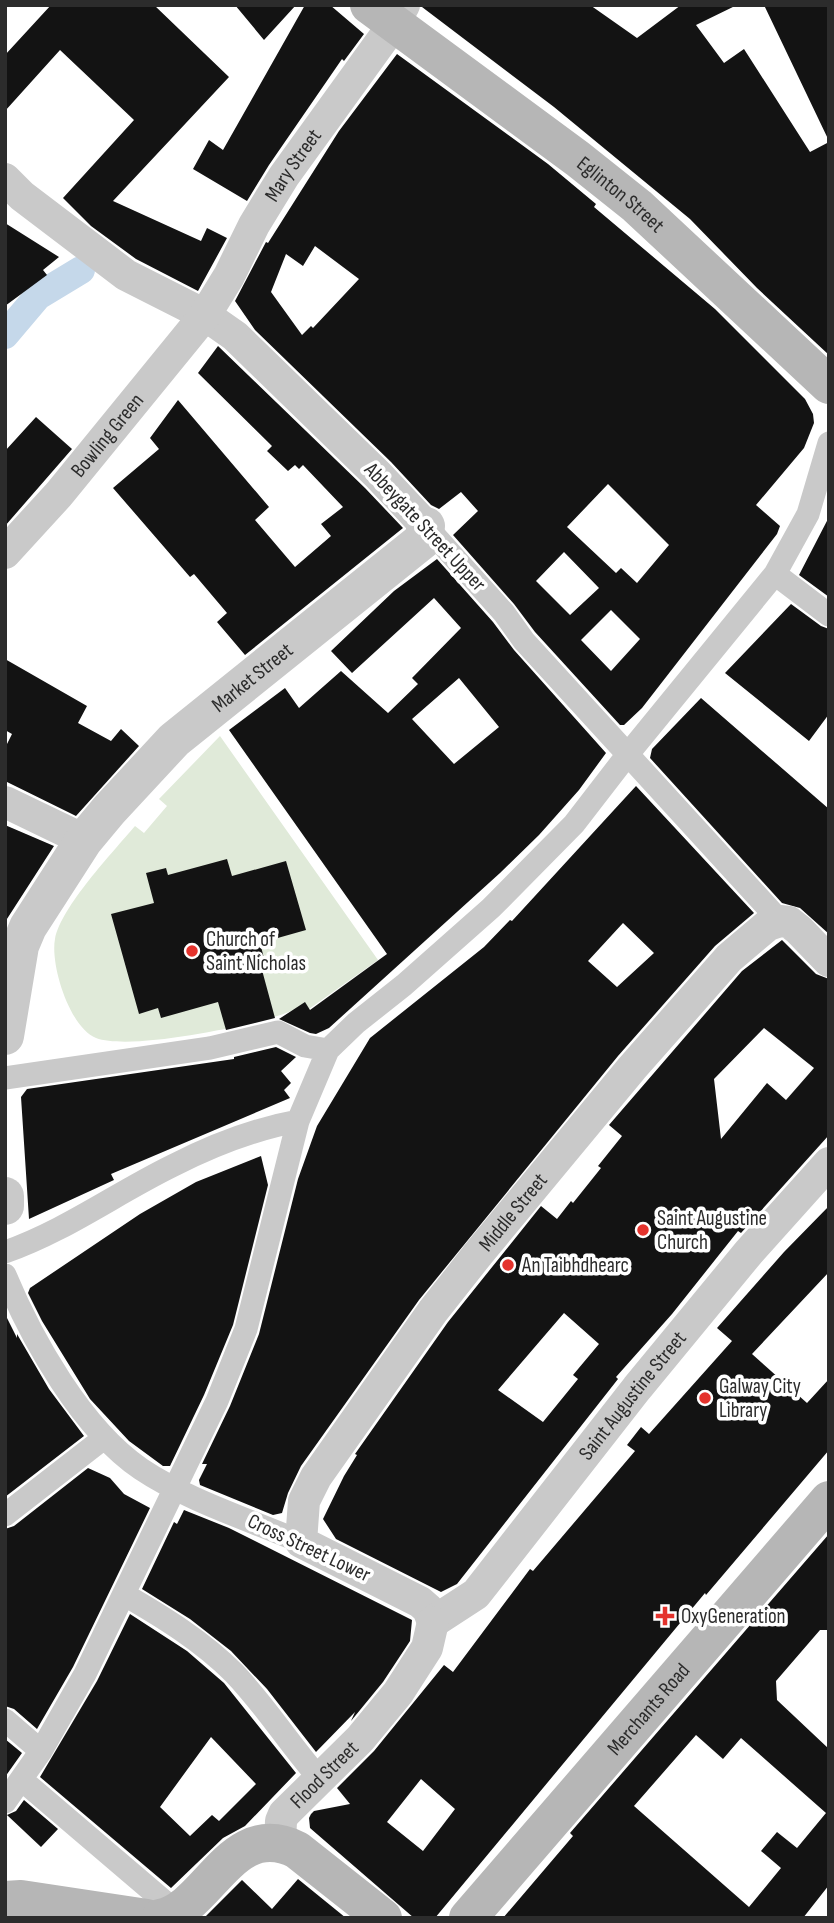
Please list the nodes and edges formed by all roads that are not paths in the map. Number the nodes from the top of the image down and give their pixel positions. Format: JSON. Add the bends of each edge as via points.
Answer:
{"nodes":[{"id":1,"x":389,"y":12,"type":"edge"},
{"id":2,"x":5,"y":179,"type":"edge"},
{"id":3,"x":205,"y":315,"type":"junction"},
{"id":4,"x":829,"y":386,"type":"edge"},
{"id":5,"x":829,"y":443,"type":"edge"},
{"id":6,"x":426,"y":526,"type":"junction"},
{"id":7,"x":5,"y":553,"type":"edge"},
{"id":8,"x":775,"y":574,"type":"junction"},
{"id":9,"x":829,"y":615,"type":"edge"},
{"id":10,"x":628,"y":754,"type":"junction"},
{"id":11,"x":5,"y":803,"type":"edge"},
{"id":12,"x":84,"y":840,"type":"junction"},
{"id":13,"x":780,"y":921,"type":"junction"},
{"id":14,"x":829,"y":961,"type":"edge"},
{"id":15,"x":5,"y":1037,"type":"edge"},
{"id":16,"x":328,"y":1051,"type":"junction"},
{"id":17,"x":5,"y":1078,"type":"edge"},
{"id":18,"x":298,"y":1121,"type":"junction"},
{"id":19,"x":829,"y":1163,"type":"edge"},
{"id":20,"x":5,"y":1196,"type":"edge"},
{"id":21,"x":5,"y":1206,"type":"edge"},
{"id":22,"x":5,"y":1252,"type":"edge"},
{"id":23,"x":5,"y":1275,"type":"edge"},
{"id":24,"x":104,"y":1438,"type":"junction"},
{"id":25,"x":174,"y":1488,"type":"junction"},
{"id":26,"x":829,"y":1500,"type":"edge"},
{"id":27,"x":5,"y":1515,"type":"edge"},
{"id":28,"x":301,"y":1542,"type":"junction"},
{"id":29,"x":125,"y":1595,"type":"junction"},
{"id":30,"x":433,"y":1622,"type":"junction"},
{"id":31,"x":5,"y":1720,"type":"edge"},
{"id":32,"x":41,"y":1751,"type":"junction"},
{"id":33,"x":319,"y":1778,"type":"junction"},
{"id":34,"x":22,"y":1780,"type":"junction"},
{"id":35,"x":5,"y":1802,"type":"edge"},
{"id":36,"x":281,"y":1843,"type":"junction"},
{"id":37,"x":5,"y":1900,"type":"edge"},
{"id":38,"x":158,"y":1913,"type":"edge"},
{"id":39,"x":383,"y":1918,"type":"edge"},
{"id":40,"x":468,"y":1918,"type":"edge"}],
"edges":[{"from":1,"to":3,"type":"street","name":"Mary Street","via":[[254,225]]},
{"from":1,"to":4,"type":"main road","name":"Eglinton Street","via":[[637,206]]},
{"from":2,"to":3,"type":"street","name":"Abbeygate Street Upper","via":[[126,275]]},
{"from":3,"to":6,"type":"street","name":"Abbeygate Street Upper","via":[[235,336]]},
{"from":3,"to":7,"type":"street","name":"Bowling Green"},
{"from":5,"to":8,"type":"street","via":[[808,514]]},
{"from":6,"to":10,"type":"street","name":"Abbeygate Street Upper"},
{"from":6,"to":12,"type":"street","name":"Market Street","via":[[423,540],[174,740]]},
{"from":8,"to":9,"type":"street"},
{"from":8,"to":10,"type":"street"},
{"from":10,"to":13,"type":"street","name":"Abbeygate Street Upper"},
{"from":10,"to":16,"type":"street","via":[[574,824],[491,908]]},
{"from":11,"to":12,"type":"street"},
{"from":12,"to":15,"type":"street","name":"Market Street","via":[[20,946]]},
{"from":13,"to":14,"type":"street","via":[[799,930]]},
{"from":13,"to":28,"type":"street","name":"Middle Street","via":[[768,925],[729,958],[632,1068],[433,1311],[316,1477],[304,1501]]},
{"from":16,"to":17,"type":"street","via":[[278,1032],[210,1048]]},
{"from":16,"to":18,"type":"street"},
{"from":18,"to":22,"type":"street","via":[[264,1127],[172,1166],[44,1238]]},
{"from":18,"to":25,"type":"street","via":[[246,1329]]},
{"from":19,"to":30,"type":"street","name":"Saint Augustine Street","via":[[629,1398],[476,1594]]},
{"from":20,"to":21,"type":"street"},
{"from":23,"to":24,"type":"street","name":"Cross Street Lower","via":[[56,1373]]},
{"from":24,"to":25,"type":"street","name":"Cross Street Lower","via":[[140,1469]]},
{"from":24,"to":27,"type":"street"},
{"from":25,"to":28,"type":"street","name":"Cross Street Lower"},
{"from":25,"to":29,"type":"street"},
{"from":26,"to":40,"type":"main road","name":"Merchants Road"},
{"from":28,"to":30,"type":"street","name":"Cross Street Lower","via":[[420,1602]]},
{"from":29,"to":32,"type":"street"},
{"from":29,"to":33,"type":"street","via":[[200,1643],[234,1673]]},
{"from":30,"to":33,"type":"street","name":"Flood Street","via":[[427,1648],[398,1693]]},
{"from":31,"to":32,"type":"street"},
{"from":32,"to":34,"type":"street"},
{"from":33,"to":36,"type":"street","name":"Flood Street","via":[[284,1814]]},
{"from":34,"to":35,"type":"street"},
{"from":34,"to":38,"type":"street"},
{"from":36,"to":38,"type":"main road","via":[[256,1846],[231,1859],[180,1909]]},
{"from":36,"to":39,"type":"main road","via":[[297,1850]]},
{"from":37,"to":38,"type":"main road"}]}
